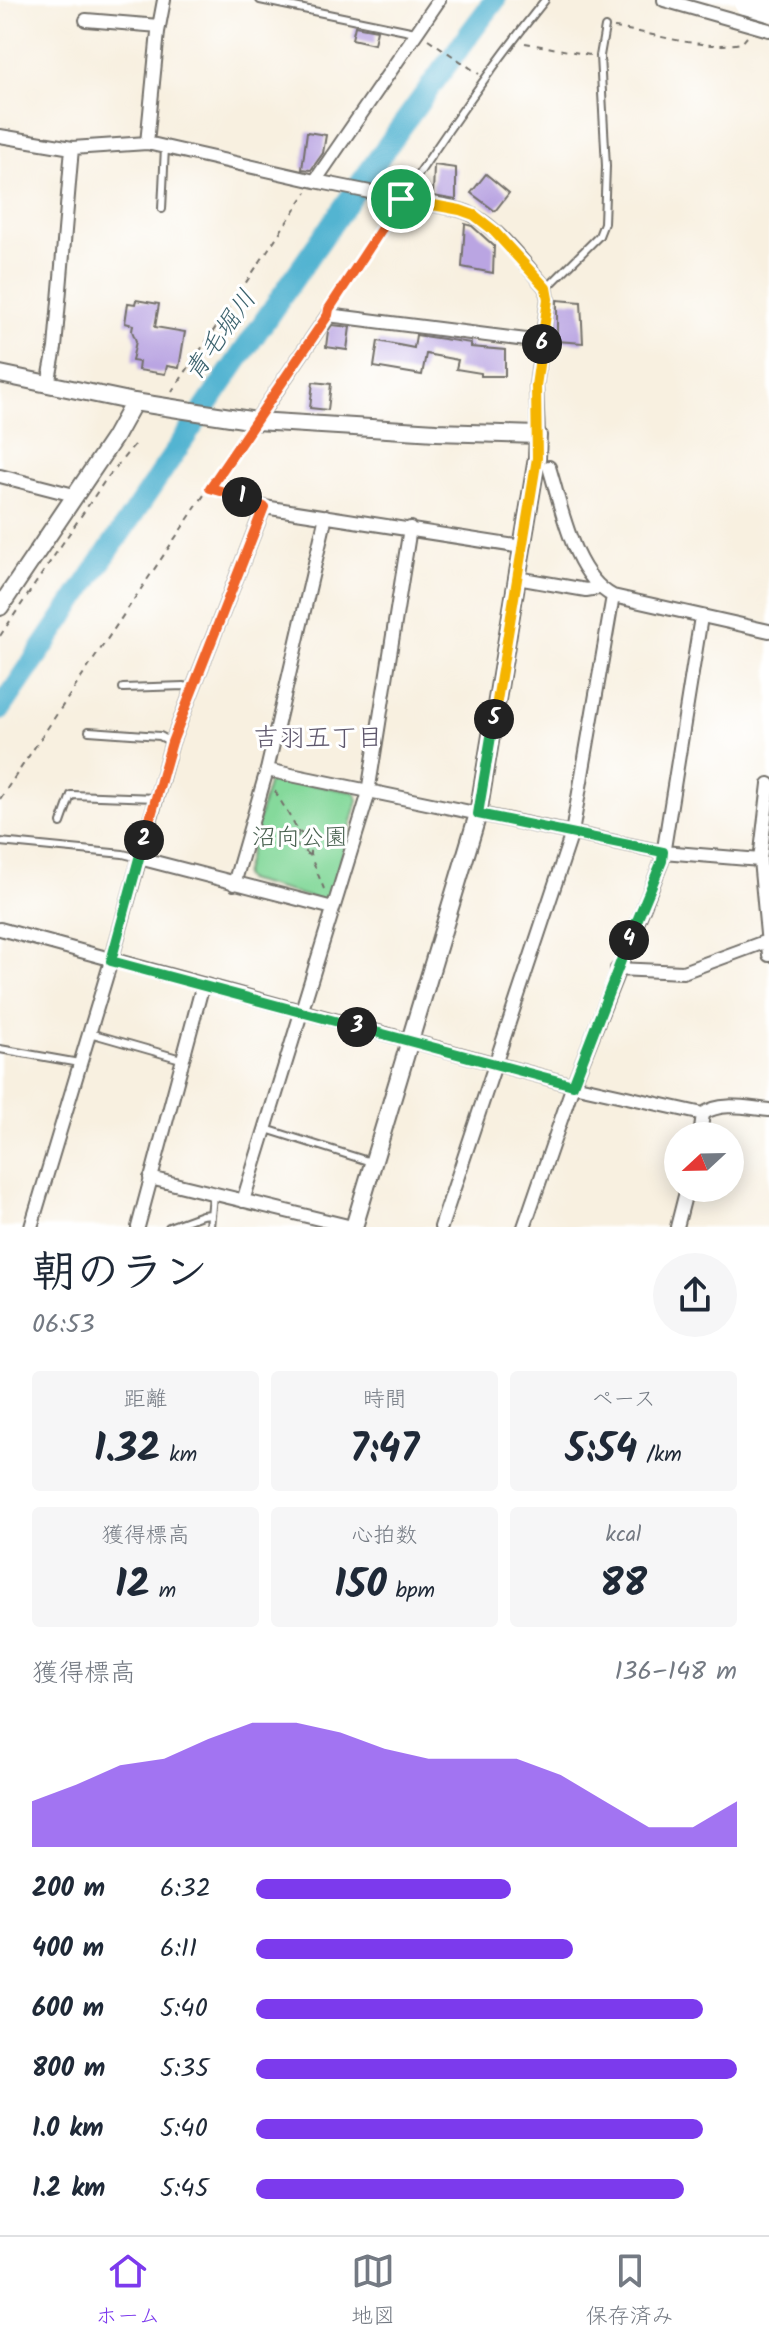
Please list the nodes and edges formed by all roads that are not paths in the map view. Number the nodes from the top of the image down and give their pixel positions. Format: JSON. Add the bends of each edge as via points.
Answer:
{"nodes":[{"id":1,"x":164,"y":0,"type":"edge"},
{"id":2,"x":260,"y":0,"type":"edge"},
{"id":3,"x":439,"y":0,"type":"edge"},
{"id":4,"x":545,"y":0,"type":"edge"},
{"id":5,"x":664,"y":0,"type":"edge"},
{"id":6,"x":752,"y":1,"type":"edge"},
{"id":7,"x":769,"y":10,"type":"edge"},
{"id":8,"x":86,"y":20,"type":"dead end"},
{"id":9,"x":751,"y":25,"type":"junction"},
{"id":10,"x":159,"y":26,"type":"junction"},
{"id":11,"x":605,"y":27,"type":"dead end"},
{"id":12,"x":769,"y":30,"type":"edge"},
{"id":13,"x":418,"y":33,"type":"junction"},
{"id":14,"x":0,"y":136,"type":"edge"},
{"id":15,"x":147,"y":143,"type":"junction"},
{"id":16,"x":165,"y":147,"type":"junction"},
{"id":17,"x":72,"y":148,"type":"junction"},
{"id":18,"x":315,"y":183,"type":"junction"},
{"id":19,"x":399,"y":199,"type":"junction"},
{"id":20,"x":162,"y":209,"type":"dead end"},
{"id":21,"x":546,"y":288,"type":"junction"},
{"id":22,"x":328,"y":315,"type":"junction"},
{"id":23,"x":542,"y":342,"type":"junction"},
{"id":24,"x":0,"y":374,"type":"edge"},
{"id":25,"x":48,"y":385,"type":"junction"},
{"id":26,"x":134,"y":402,"type":"junction"},
{"id":27,"x":250,"y":420,"type":"junction"},
{"id":28,"x":538,"y":435,"type":"junction"},
{"id":29,"x":549,"y":467,"type":"dead end"},
{"id":30,"x":0,"y":476,"type":"edge"},
{"id":31,"x":74,"y":495,"type":"junction"},
{"id":32,"x":264,"y":507,"type":"junction"},
{"id":33,"x":326,"y":516,"type":"junction"},
{"id":34,"x":410,"y":528,"type":"junction"},
{"id":35,"x":522,"y":547,"type":"junction"},
{"id":36,"x":517,"y":578,"type":"junction"},
{"id":37,"x":598,"y":588,"type":"junction"},
{"id":38,"x":613,"y":596,"type":"junction"},
{"id":39,"x":0,"y":607,"type":"edge"},
{"id":40,"x":701,"y":617,"type":"junction"},
{"id":41,"x":769,"y":631,"type":"edge"},
{"id":42,"x":123,"y":688,"type":"dead end"},
{"id":43,"x":192,"y":690,"type":"junction"},
{"id":44,"x":89,"y":731,"type":"dead end"},
{"id":45,"x":172,"y":742,"type":"junction"},
{"id":46,"x":267,"y":770,"type":"junction"},
{"id":47,"x":769,"y":784,"type":"edge"},
{"id":48,"x":368,"y":790,"type":"junction"},
{"id":49,"x":156,"y":798,"type":"junction"},
{"id":50,"x":478,"y":814,"type":"junction"},
{"id":51,"x":61,"y":823,"type":"dead end"},
{"id":52,"x":572,"y":833,"type":"junction"},
{"id":53,"x":0,"y":842,"type":"edge"},
{"id":54,"x":663,"y":852,"type":"junction"},
{"id":55,"x":139,"y":858,"type":"junction"},
{"id":56,"x":760,"y":860,"type":"junction"},
{"id":57,"x":234,"y":884,"type":"junction"},
{"id":58,"x":333,"y":908,"type":"junction"},
{"id":59,"x":0,"y":929,"type":"edge"},
{"id":60,"x":767,"y":941,"type":"edge"},
{"id":61,"x":769,"y":955,"type":"edge"},
{"id":62,"x":111,"y":961,"type":"junction"},
{"id":63,"x":617,"y":969,"type":"junction"},
{"id":64,"x":203,"y":984,"type":"junction"},
{"id":65,"x":302,"y":1011,"type":"junction"},
{"id":66,"x":90,"y":1033,"type":"junction"},
{"id":67,"x":410,"y":1042,"type":"junction"},
{"id":68,"x":0,"y":1049,"type":"edge"},
{"id":69,"x":185,"y":1060,"type":"junction"},
{"id":70,"x":80,"y":1063,"type":"junction"},
{"id":71,"x":494,"y":1063,"type":"junction"},
{"id":72,"x":573,"y":1085,"type":"junction"},
{"id":73,"x":769,"y":1110,"type":"edge"},
{"id":74,"x":703,"y":1114,"type":"junction"},
{"id":75,"x":702,"y":1122,"type":"edge"},
{"id":76,"x":266,"y":1129,"type":"junction"},
{"id":77,"x":374,"y":1163,"type":"junction"},
{"id":78,"x":150,"y":1178,"type":"junction"},
{"id":79,"x":213,"y":1194,"type":"junction"},
{"id":80,"x":243,"y":1201,"type":"junction"},
{"id":81,"x":683,"y":1202,"type":"edge"},
{"id":82,"x":211,"y":1214,"type":"junction"},
{"id":83,"x":442,"y":1226,"type":"edge"},
{"id":84,"x":31,"y":1227,"type":"edge"},
{"id":85,"x":138,"y":1227,"type":"edge"},
{"id":86,"x":169,"y":1227,"type":"edge"},
{"id":87,"x":210,"y":1227,"type":"edge"},
{"id":88,"x":353,"y":1227,"type":"edge"},
{"id":89,"x":456,"y":1227,"type":"edge"},
{"id":90,"x":524,"y":1227,"type":"edge"},
{"id":91,"x":677,"y":1227,"type":"edge"}],
"edges":[{"from":1,"to":10,"type":"street"},
{"from":2,"to":13,"type":"lane"},
{"from":3,"to":13,"type":"street"},
{"from":4,"to":19,"type":"lane"},
{"from":5,"to":9,"type":"street"},
{"from":6,"to":7,"type":"highway","bridge":true},
{"from":6,"to":9,"type":"lane"},
{"from":8,"to":10,"type":"street"},
{"from":9,"to":12,"type":"street"},
{"from":10,"to":15,"type":"street"},
{"from":11,"to":21,"type":"lane","via":[[600,56],[604,223],[599,236]]},
{"from":13,"to":18,"type":"street"},
{"from":14,"to":17,"type":"street"},
{"from":15,"to":16,"type":"street"},
{"from":15,"to":17,"type":"street"},
{"from":16,"to":18,"type":"street"},
{"from":16,"to":20,"type":"lane"},
{"from":17,"to":25,"type":"street"},
{"from":18,"to":19,"type":"street"},
{"from":19,"to":21,"type":"street","via":[[474,215]]},
{"from":19,"to":22,"type":"lane"},
{"from":21,"to":23,"type":"street"},
{"from":22,"to":23,"type":"street"},
{"from":22,"to":27,"type":"street"},
{"from":23,"to":28,"type":"street","via":[[536,386]]},
{"from":24,"to":25,"type":"street"},
{"from":25,"to":26,"type":"street"},
{"from":26,"to":27,"type":"street","via":[[169,401]]},
{"from":26,"to":31,"type":"street"},
{"from":27,"to":28,"type":"street"},
{"from":27,"to":32,"type":"lane","via":[[210,488]]},
{"from":28,"to":35,"type":"street"},
{"from":29,"to":37,"type":"street","via":[[572,542]]},
{"from":30,"to":31,"type":"street"},
{"from":31,"to":39,"type":"street"},
{"from":32,"to":33,"type":"street"},
{"from":32,"to":43,"type":"street"},
{"from":33,"to":34,"type":"street"},
{"from":33,"to":46,"type":"street"},
{"from":34,"to":35,"type":"street"},
{"from":34,"to":48,"type":"street"},
{"from":35,"to":36,"type":"street"},
{"from":36,"to":37,"type":"street"},
{"from":36,"to":50,"type":"street"},
{"from":37,"to":38,"type":"street"},
{"from":38,"to":40,"type":"street"},
{"from":38,"to":52,"type":"street"},
{"from":40,"to":41,"type":"street"},
{"from":40,"to":54,"type":"street"},
{"from":42,"to":43,"type":"lane"},
{"from":43,"to":45,"type":"street"},
{"from":44,"to":45,"type":"lane","via":[[160,736]]},
{"from":45,"to":49,"type":"street"},
{"from":46,"to":48,"type":"street"},
{"from":46,"to":57,"type":"street"},
{"from":47,"to":56,"type":"street"},
{"from":48,"to":50,"type":"street"},
{"from":48,"to":58,"type":"street"},
{"from":49,"to":51,"type":"lane","via":[[71,795]]},
{"from":49,"to":55,"type":"street"},
{"from":50,"to":52,"type":"street"},
{"from":50,"to":67,"type":"street"},
{"from":52,"to":54,"type":"street"},
{"from":52,"to":71,"type":"street"},
{"from":53,"to":55,"type":"lane"},
{"from":54,"to":56,"type":"street"},
{"from":54,"to":63,"type":"street"},
{"from":55,"to":57,"type":"street"},
{"from":55,"to":62,"type":"street"},
{"from":56,"to":60,"type":"street"},
{"from":57,"to":58,"type":"street"},
{"from":58,"to":65,"type":"street"},
{"from":59,"to":62,"type":"street"},
{"from":60,"to":61,"type":"street"},
{"from":60,"to":63,"type":"street","via":[[683,972]]},
{"from":62,"to":64,"type":"street"},
{"from":62,"to":66,"type":"street"},
{"from":63,"to":72,"type":"street"},
{"from":64,"to":65,"type":"street"},
{"from":64,"to":69,"type":"street"},
{"from":65,"to":67,"type":"street"},
{"from":65,"to":76,"type":"street"},
{"from":66,"to":69,"type":"lane"},
{"from":66,"to":70,"type":"street"},
{"from":67,"to":71,"type":"street"},
{"from":67,"to":77,"type":"street"},
{"from":68,"to":70,"type":"lane"},
{"from":69,"to":78,"type":"street"},
{"from":70,"to":84,"type":"street"},
{"from":71,"to":72,"type":"street"},
{"from":71,"to":83,"type":"street"},
{"from":72,"to":74,"type":"street"},
{"from":72,"to":90,"type":"street"},
{"from":73,"to":74,"type":"street","via":[[721,1107]]},
{"from":74,"to":75,"type":"street"},
{"from":76,"to":77,"type":"lane"},
{"from":76,"to":80,"type":"street"},
{"from":77,"to":88,"type":"street"},
{"from":78,"to":79,"type":"street"},
{"from":78,"to":85,"type":"street"},
{"from":79,"to":80,"type":"street"},
{"from":79,"to":82,"type":"lane"},
{"from":80,"to":88,"type":"street"},
{"from":81,"to":91,"type":"street"},
{"from":82,"to":86,"type":"lane"},
{"from":82,"to":87,"type":"lane"},
{"from":83,"to":89,"type":"street"}]}
